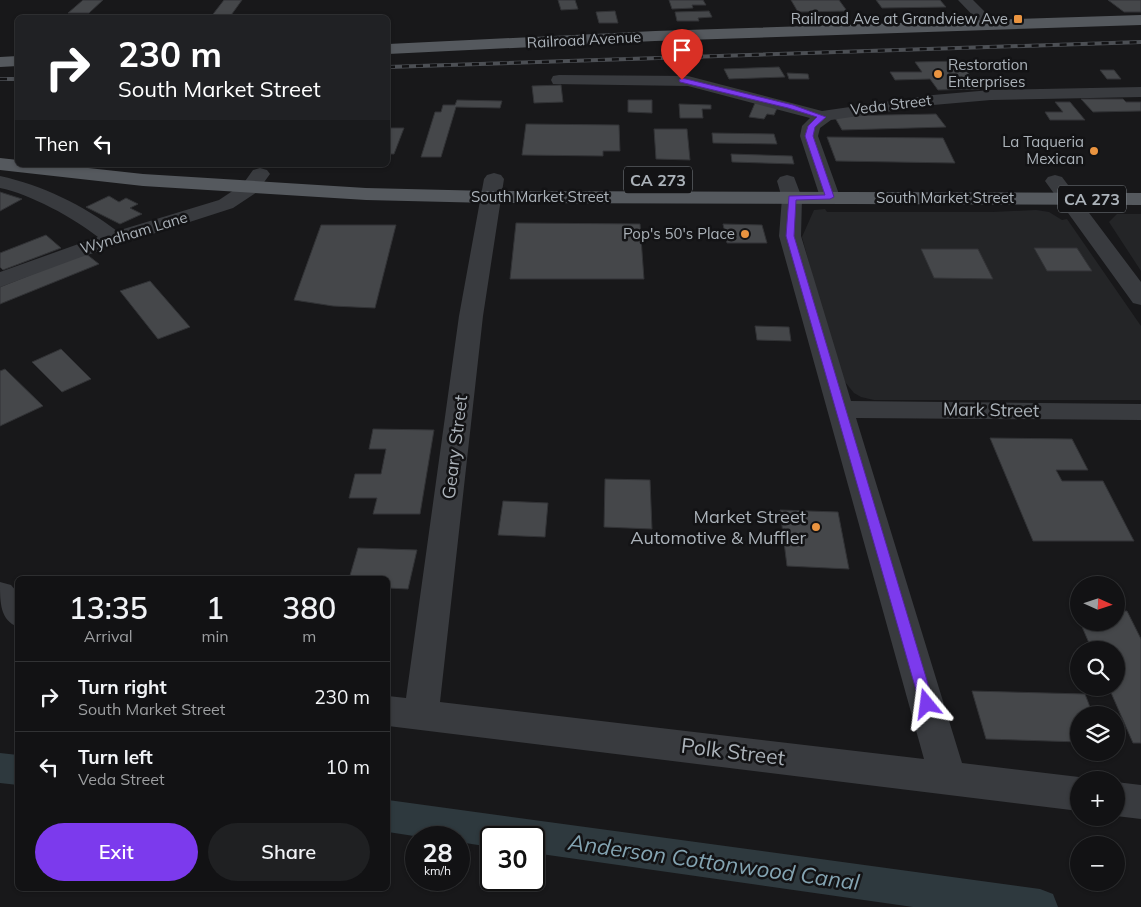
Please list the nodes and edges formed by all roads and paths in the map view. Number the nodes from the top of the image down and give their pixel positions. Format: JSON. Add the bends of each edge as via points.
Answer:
{"nodes":[{"id":1,"x":965,"y":0,"type":"edge"},
{"id":2,"x":1141,"y":20,"type":"edge"},
{"id":3,"x":989,"y":24,"type":"junction"},
{"id":4,"x":390,"y":49,"type":"edge"},
{"id":5,"x":15,"y":61,"type":"edge"},
{"id":6,"x":0,"y":62,"type":"edge"},
{"id":7,"x":559,"y":80,"type":"dead end"},
{"id":8,"x":1141,"y":92,"type":"edge"},
{"id":9,"x":822,"y":117,"type":"junction"},
{"id":10,"x":0,"y":150,"type":"edge"},
{"id":11,"x":15,"y":152,"type":"edge"},
{"id":12,"x":0,"y":164,"type":"edge"},
{"id":13,"x":15,"y":166,"type":"edge"},
{"id":14,"x":27,"y":167,"type":"edge"},
{"id":15,"x":146,"y":167,"type":"edge"},
{"id":16,"x":255,"y":181,"type":"junction"},
{"id":17,"x":1056,"y":181,"type":"junction"},
{"id":18,"x":1141,"y":181,"type":"edge"},
{"id":19,"x":0,"y":182,"type":"edge"},
{"id":20,"x":492,"y":188,"type":"junction"},
{"id":21,"x":790,"y":189,"type":"junction"},
{"id":22,"x":827,"y":189,"type":"junction"},
{"id":23,"x":1068,"y":198,"type":"junction"},
{"id":24,"x":1141,"y":199,"type":"edge"},
{"id":25,"x":112,"y":238,"type":"junction"},
{"id":26,"x":0,"y":280,"type":"edge"},
{"id":27,"x":1141,"y":298,"type":"edge"},
{"id":28,"x":841,"y":409,"type":"junction"},
{"id":29,"x":1141,"y":412,"type":"edge"},
{"id":30,"x":0,"y":594,"type":"edge"},
{"id":31,"x":15,"y":612,"type":"edge"},
{"id":32,"x":404,"y":713,"type":"edge"},
{"id":33,"x":948,"y":778,"type":"junction"},
{"id":34,"x":1070,"y":793,"type":"edge"},
{"id":35,"x":1125,"y":800,"type":"edge"},
{"id":36,"x":1141,"y":802,"type":"edge"}],
"edges":[{"from":1,"to":3,"type":"street"},
{"from":2,"to":3,"type":"main road","name":"Railroad Avenue"},
{"from":3,"to":4,"type":"main road","name":"Railroad Avenue"},
{"from":5,"to":6,"type":"main road"},
{"from":7,"to":9,"type":"street","via":[[688,81]]},
{"from":8,"to":9,"type":"street","name":"Veda Street","via":[[981,96],[846,111]]},
{"from":9,"to":22,"type":"street","via":[[811,126],[809,136]]},
{"from":10,"to":11,"type":"main road"},
{"from":12,"to":13,"type":"main road","name":"South Market Street","number":"CA 273"},
{"from":14,"to":16,"type":"main road","name":"South Market Street","number":"CA 273","via":[[142,180]]},
{"from":15,"to":16,"type":"main road","name":"South Market Street","number":"CA 273"},
{"from":16,"to":20,"type":"main road","name":"South Market Street","number":"CA 273","via":[[366,194]]},
{"from":16,"to":25,"type":"street","name":"Wyndham Lane","via":[[226,204]]},
{"from":17,"to":18,"type":"main road","name":"South Market Street","number":"CA 273"},
{"from":17,"to":22,"type":"main road","name":"South Market Street","number":"CA 273"},
{"from":17,"to":23,"type":"street"},
{"from":19,"to":25,"type":"street","via":[[19,186],[88,219]]},
{"from":20,"to":21,"type":"main road","name":"South Market Street","number":"CA 273"},
{"from":20,"to":32,"type":"street","name":"Geary Street"},
{"from":21,"to":22,"type":"main road","name":"South Market Street","number":"CA 273"},
{"from":21,"to":28,"type":"street","via":[[790,236]]},
{"from":22,"to":23,"type":"main road","name":"South Market Street","number":"CA 273"},
{"from":23,"to":24,"type":"main road","name":"South Market Street","number":"CA 273"},
{"from":23,"to":27,"type":"street"},
{"from":25,"to":26,"type":"street","name":"Wyndham Lane"},
{"from":28,"to":29,"type":"street","name":"Mark Street"},
{"from":28,"to":33,"type":"street"},
{"from":30,"to":31,"type":"street"},
{"from":32,"to":33,"type":"street","name":"Polk Street"},
{"from":33,"to":34,"type":"street","name":"Polk Street"},
{"from":35,"to":36,"type":"street"}]}
